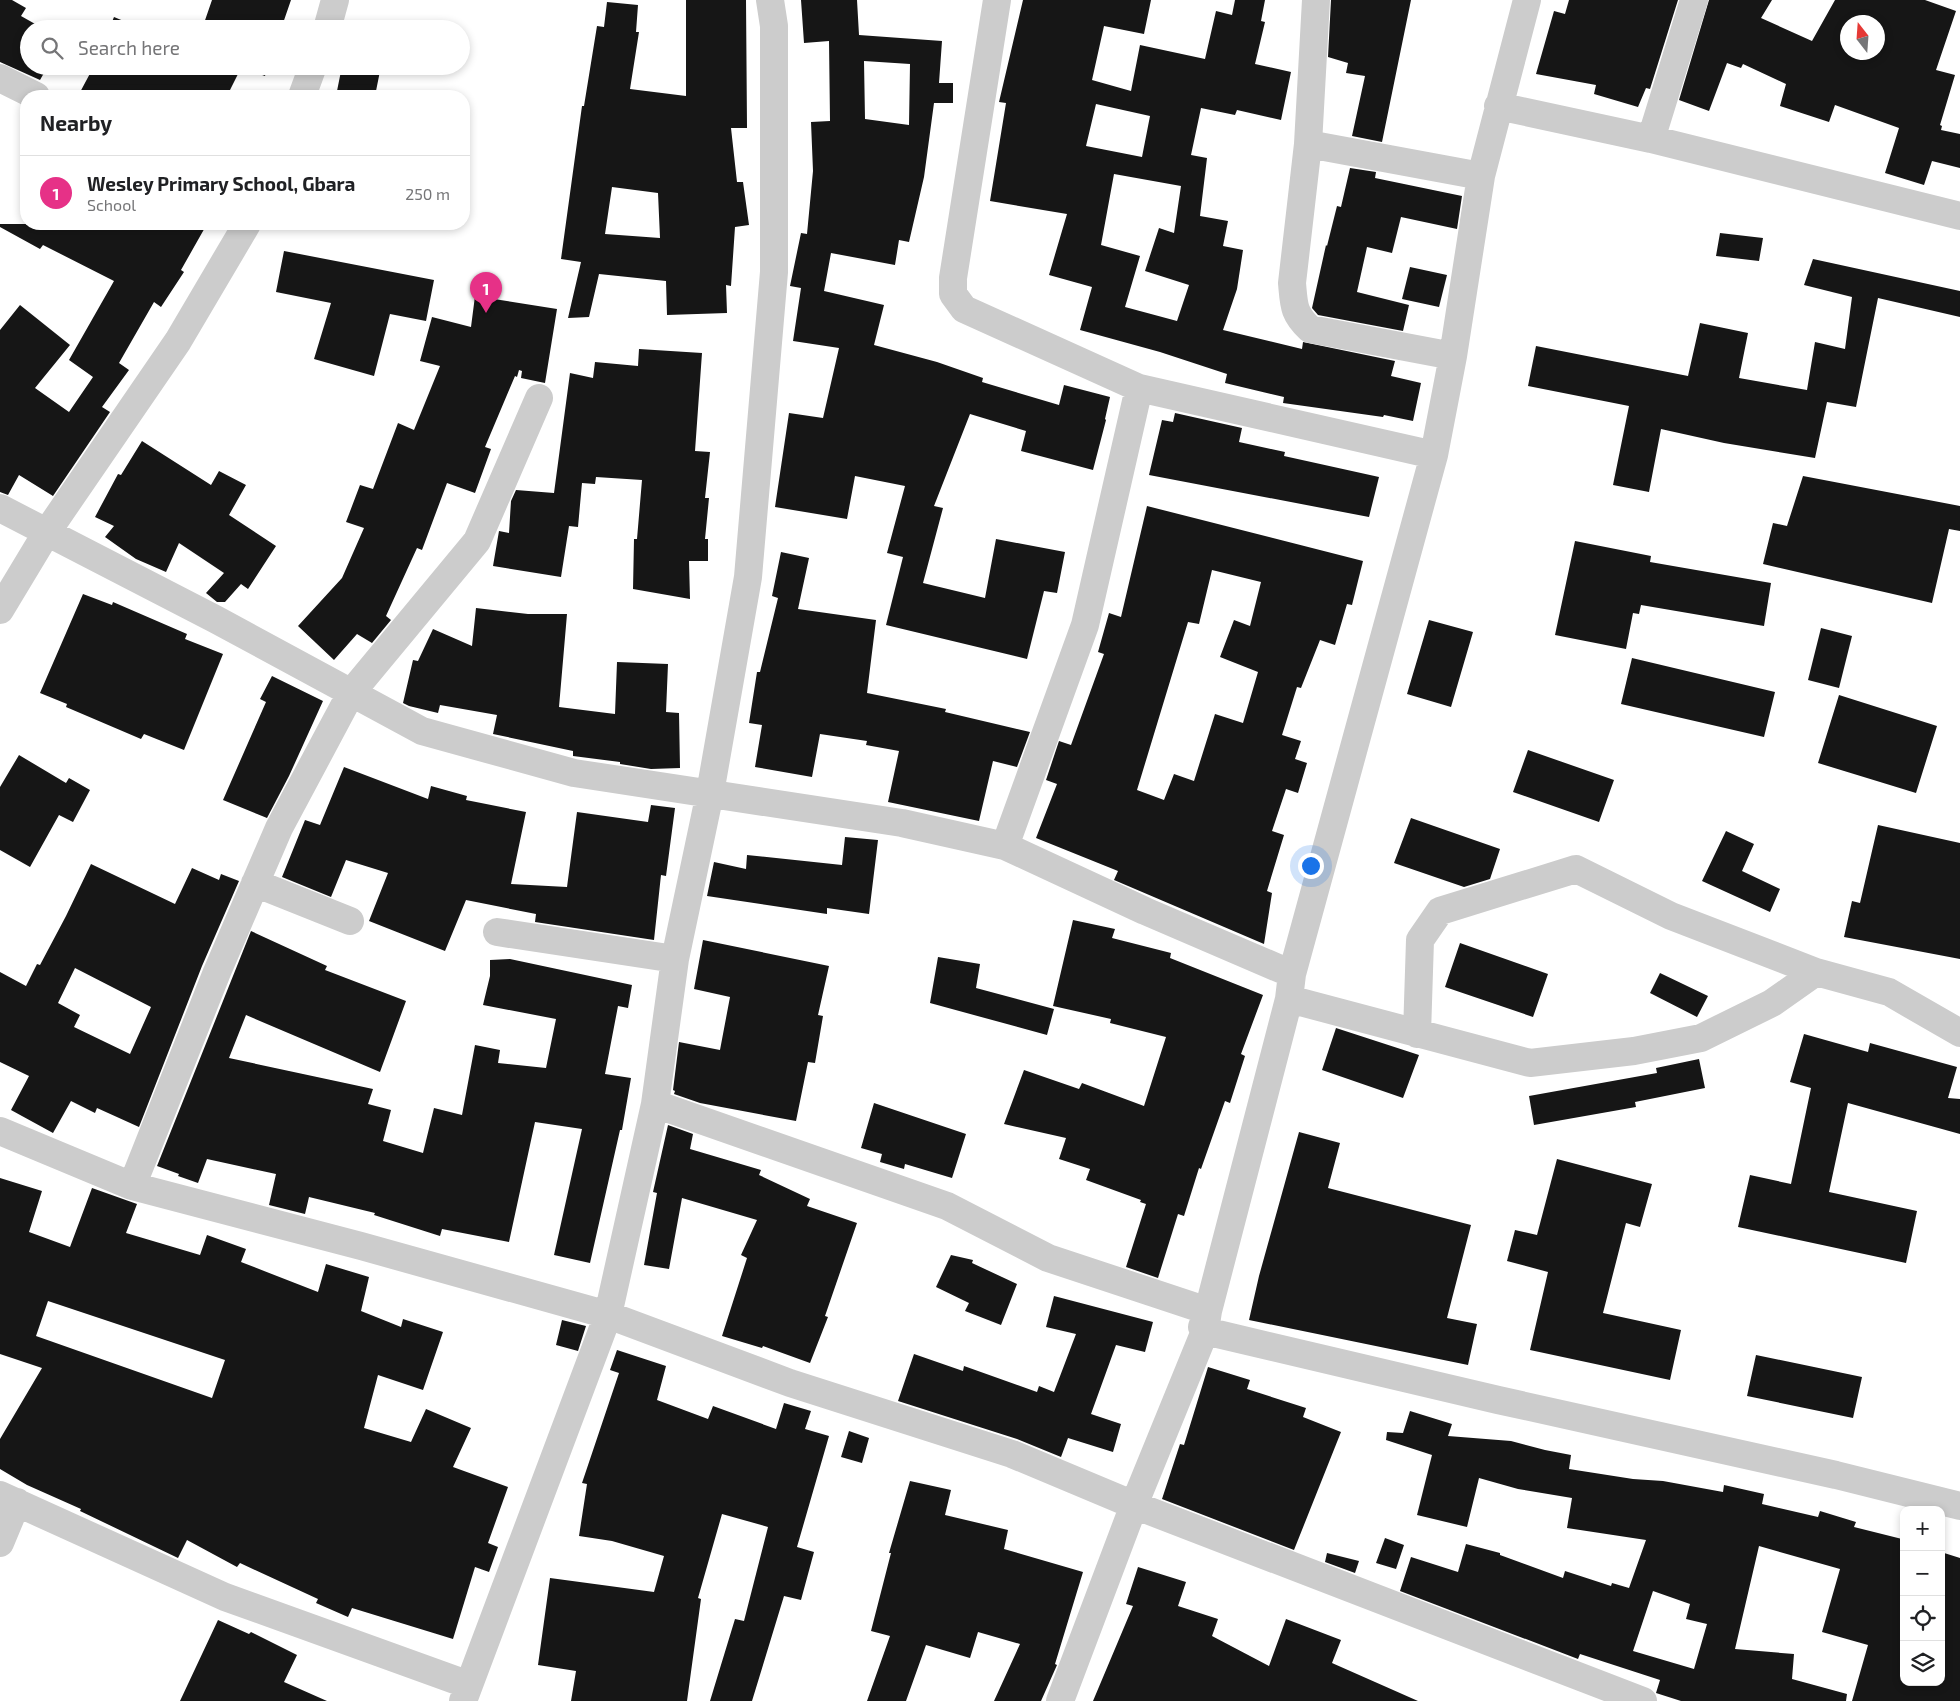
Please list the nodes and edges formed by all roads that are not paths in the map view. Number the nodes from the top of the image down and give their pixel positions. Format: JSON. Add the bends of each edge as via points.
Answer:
{"nodes":[{"id":1,"x":335,"y":0,"type":"edge"},
{"id":2,"x":770,"y":0,"type":"edge"},
{"id":3,"x":997,"y":0,"type":"edge"},
{"id":4,"x":1316,"y":0,"type":"edge"},
{"id":5,"x":1527,"y":0,"type":"edge"},
{"id":6,"x":1694,"y":0,"type":"edge"},
{"id":7,"x":329,"y":20,"type":"edge"},
{"id":8,"x":310,"y":75,"type":"edge"},
{"id":9,"x":0,"y":78,"type":"edge"},
{"id":10,"x":24,"y":90,"type":"edge"},
{"id":11,"x":304,"y":90,"type":"edge"},
{"id":12,"x":1498,"y":106,"type":"junction"},
{"id":13,"x":1651,"y":140,"type":"junction"},
{"id":14,"x":1308,"y":144,"type":"junction"},
{"id":15,"x":1481,"y":176,"type":"junction"},
{"id":16,"x":1960,"y":216,"type":"edge"},
{"id":17,"x":243,"y":230,"type":"edge"},
{"id":18,"x":1453,"y":356,"type":"junction"},
{"id":19,"x":1139,"y":388,"type":"junction"},
{"id":20,"x":539,"y":398,"type":"dead end"},
{"id":21,"x":1434,"y":455,"type":"junction"},
{"id":22,"x":0,"y":508,"type":"edge"},
{"id":23,"x":47,"y":532,"type":"junction"},
{"id":24,"x":0,"y":610,"type":"edge"},
{"id":25,"x":351,"y":693,"type":"junction"},
{"id":26,"x":710,"y":793,"type":"junction"},
{"id":27,"x":1005,"y":846,"type":"junction"},
{"id":28,"x":255,"y":882,"type":"junction"},
{"id":29,"x":350,"y":920,"type":"dead end"},
{"id":30,"x":497,"y":932,"type":"dead end"},
{"id":31,"x":675,"y":959,"type":"junction"},
{"id":32,"x":1816,"y":972,"type":"junction"},
{"id":33,"x":1290,"y":987,"type":"junction"},
{"id":34,"x":1960,"y":1033,"type":"edge"},
{"id":35,"x":1418,"y":1034,"type":"junction"},
{"id":36,"x":655,"y":1104,"type":"junction"},
{"id":37,"x":0,"y":1131,"type":"edge"},
{"id":38,"x":132,"y":1186,"type":"junction"},
{"id":39,"x":608,"y":1315,"type":"junction"},
{"id":40,"x":1206,"y":1321,"type":"junction"},
{"id":41,"x":8,"y":1498,"type":"edge"},
{"id":42,"x":1134,"y":1506,"type":"junction"},
{"id":43,"x":1960,"y":1506,"type":"edge"},
{"id":44,"x":0,"y":1543,"type":"edge"},
{"id":45,"x":466,"y":1693,"type":"edge"},
{"id":46,"x":1060,"y":1701,"type":"edge"},
{"id":47,"x":1643,"y":1701,"type":"edge"}],
"edges":[{"from":1,"to":7,"type":"street"},
{"from":2,"to":26,"type":"street","via":[[774,26],[774,272],[748,577]]},
{"from":3,"to":19,"type":"street","via":[[953,294],[964,309]]},
{"from":4,"to":14,"type":"street"},
{"from":5,"to":12,"type":"street"},
{"from":6,"to":13,"type":"street"},
{"from":8,"to":11,"type":"street"},
{"from":9,"to":10,"type":"street"},
{"from":12,"to":13,"type":"street"},
{"from":12,"to":15,"type":"street"},
{"from":13,"to":16,"type":"street"},
{"from":14,"to":15,"type":"street"},
{"from":14,"to":18,"type":"street","via":[[1292,283],[1298,318],[1310,329]]},
{"from":15,"to":18,"type":"street"},
{"from":17,"to":23,"type":"street","via":[[178,341]]},
{"from":18,"to":21,"type":"street"},
{"from":19,"to":21,"type":"street"},
{"from":19,"to":27,"type":"street","via":[[1085,625]]},
{"from":20,"to":25,"type":"street","via":[[477,541]]},
{"from":21,"to":33,"type":"street"},
{"from":22,"to":23,"type":"street"},
{"from":23,"to":24,"type":"street"},
{"from":23,"to":25,"type":"street"},
{"from":25,"to":26,"type":"street","via":[[422,731],[574,773]]},
{"from":25,"to":28,"type":"street","via":[[279,828]]},
{"from":26,"to":27,"type":"street","via":[[902,823]]},
{"from":26,"to":31,"type":"street"},
{"from":27,"to":33,"type":"street","via":[[1145,911]]},
{"from":28,"to":29,"type":"street"},
{"from":28,"to":38,"type":"street"},
{"from":30,"to":31,"type":"street"},
{"from":31,"to":36,"type":"street"},
{"from":32,"to":34,"type":"street","via":[[1889,992]]},
{"from":32,"to":35,"type":"street","via":[[1772,1002],[1702,1038],[1634,1051],[1530,1063]]},
{"from":32,"to":35,"type":"street","via":[[1671,916],[1576,869],[1440,911],[1420,940]]},
{"from":33,"to":35,"type":"street"},
{"from":33,"to":40,"type":"street"},
{"from":36,"to":39,"type":"street"},
{"from":36,"to":40,"type":"street","via":[[947,1206],[1048,1258]]},
{"from":37,"to":38,"type":"street"},
{"from":38,"to":39,"type":"street"},
{"from":39,"to":42,"type":"street","via":[[790,1383],[1012,1454]]},
{"from":39,"to":45,"type":"street"},
{"from":40,"to":42,"type":"street"},
{"from":40,"to":43,"type":"street","via":[[1498,1400]]},
{"from":41,"to":44,"type":"street"},
{"from":41,"to":45,"type":"street","via":[[225,1597]]},
{"from":42,"to":46,"type":"street"},
{"from":42,"to":47,"type":"street"}]}
